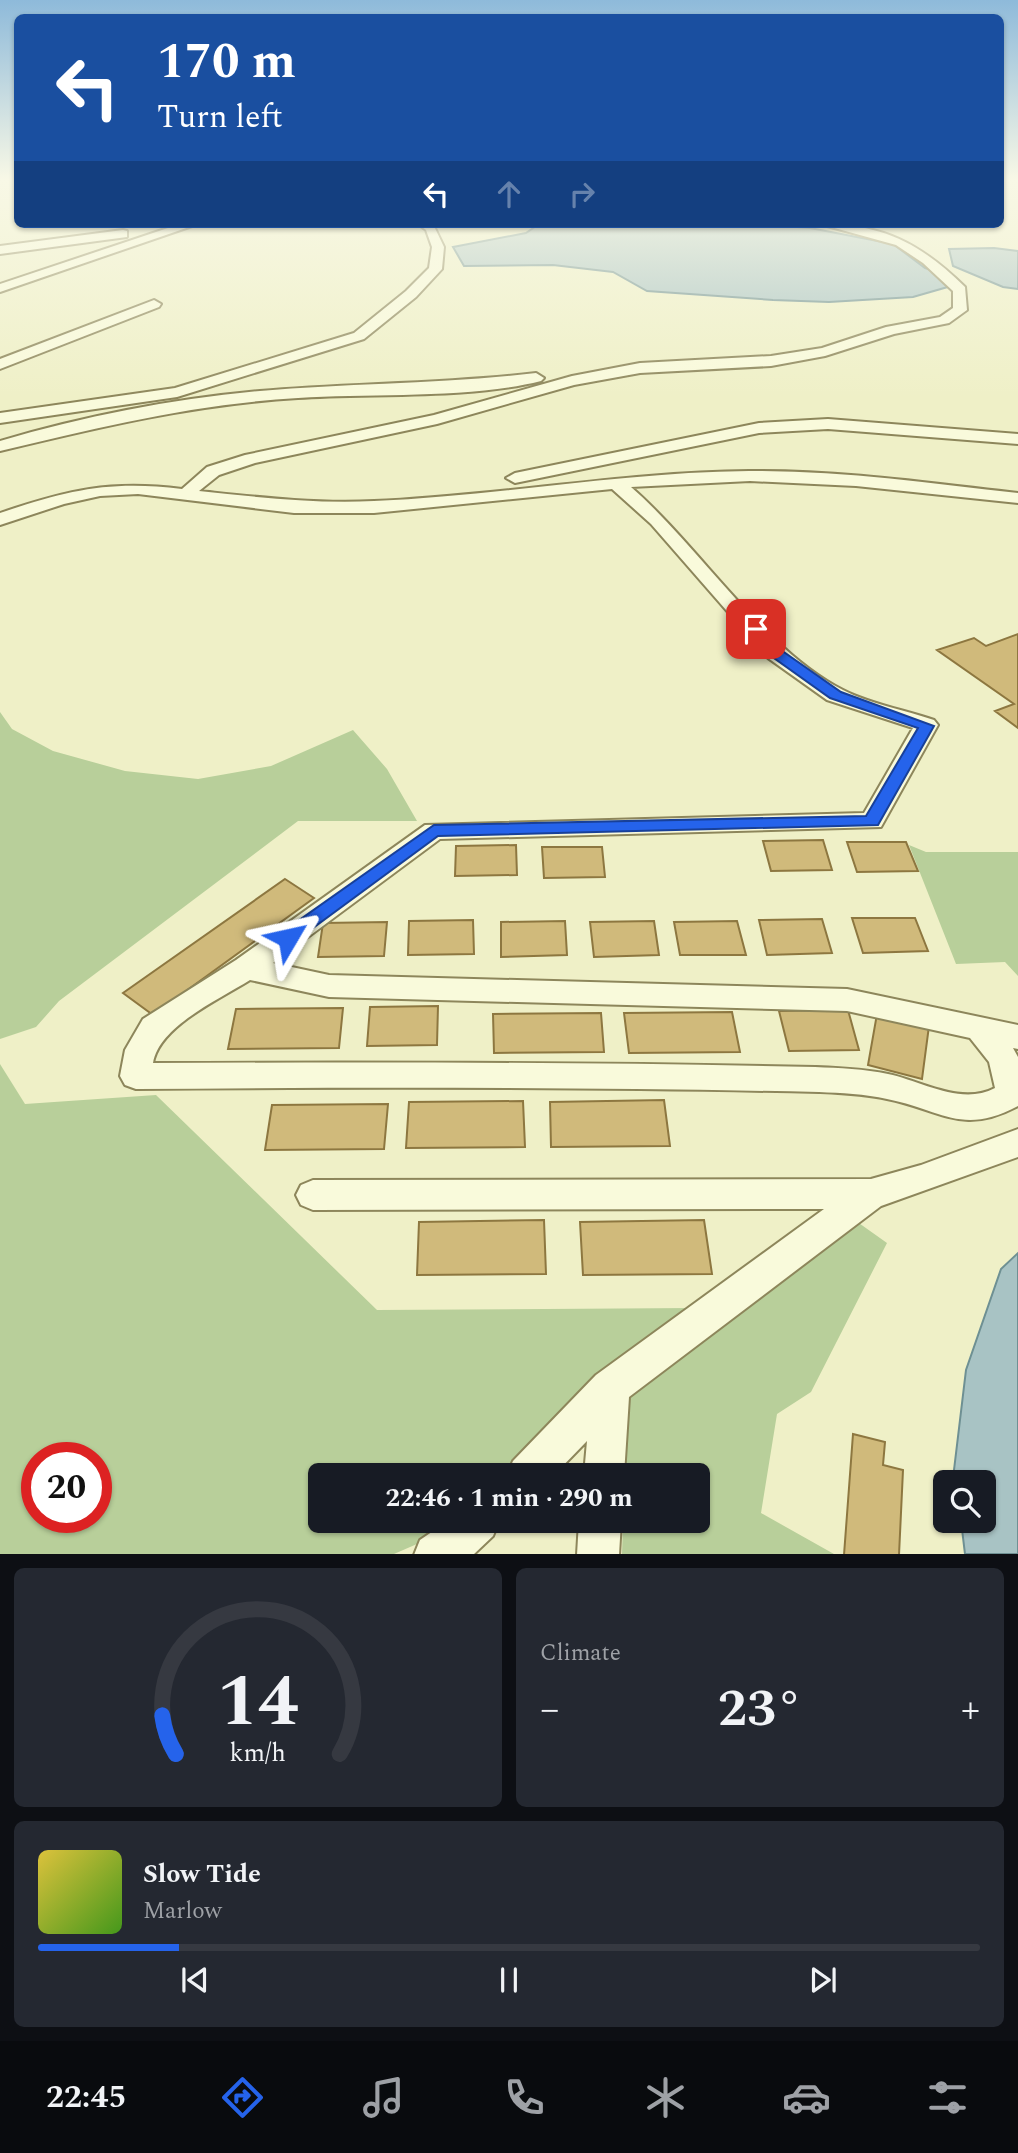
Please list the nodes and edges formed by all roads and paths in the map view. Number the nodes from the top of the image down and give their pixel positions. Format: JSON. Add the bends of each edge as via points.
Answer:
{"nodes":[{"id":1,"x":105,"y":253,"type":"edge"},
{"id":2,"x":437,"y":253,"type":"edge"},
{"id":3,"x":917,"y":253,"type":"edge"},
{"id":4,"x":0,"y":288,"type":"edge"},
{"id":5,"x":154,"y":304,"type":"dead end"},
{"id":6,"x":0,"y":364,"type":"edge"},
{"id":7,"x":640,"y":368,"type":"junction"},
{"id":8,"x":0,"y":418,"type":"edge"},
{"id":9,"x":1018,"y":439,"type":"edge"},
{"id":10,"x":0,"y":446,"type":"edge"},
{"id":11,"x":616,"y":483,"type":"junction"},
{"id":12,"x":188,"y":494,"type":"junction"},
{"id":13,"x":1018,"y":498,"type":"edge"},
{"id":14,"x":341,"y":507,"type":"junction"},
{"id":15,"x":0,"y":519,"type":"edge"},
{"id":16,"x":246,"y":968,"type":"junction"},
{"id":17,"x":979,"y":1028,"type":"junction"},
{"id":18,"x":1018,"y":1037,"type":"edge"},
{"id":19,"x":1014,"y":1061,"type":"edge"},
{"id":20,"x":1018,"y":1143,"type":"edge"},
{"id":21,"x":871,"y":1194,"type":"junction"},
{"id":22,"x":313,"y":1195,"type":"dead end"},
{"id":23,"x":610,"y":1388,"type":"junction"},
{"id":24,"x":538,"y":1463,"type":"edge"},
{"id":25,"x":605,"y":1463,"type":"edge"},
{"id":26,"x":465,"y":1533,"type":"edge"},
{"id":27,"x":599,"y":1533,"type":"edge"},
{"id":28,"x":437,"y":1554,"type":"edge"},
{"id":29,"x":598,"y":1554,"type":"edge"}],
"edges":[{"from":1,"to":4,"type":"lane"},
{"from":2,"to":8,"type":"lane","via":[[435,269],[411,295],[359,336],[177,392]]},
{"from":3,"to":7,"type":"lane","via":[[960,290],[960,310],[944,320],[891,330],[825,352],[771,361]]},
{"from":5,"to":6,"type":"lane"},
{"from":7,"to":10,"type":"lane","via":[[434,389],[295,393],[212,403],[123,416]]},
{"from":7,"to":12,"type":"lane","via":[[251,459],[213,471]]},
{"from":9,"to":14,"type":"lane","via":[[828,424],[759,428],[565,470]]},
{"from":11,"to":13,"type":"lane","via":[[750,476],[856,481]]},
{"from":11,"to":14,"type":"lane"},
{"from":11,"to":16,"type":"lane","via":[[658,520],[776,653],[835,695],[926,726],[872,821],[434,831]]},
{"from":12,"to":14,"type":"lane","via":[[294,507]]},
{"from":12,"to":15,"type":"lane","via":[[100,491]]},
{"from":16,"to":17,"type":"lane","via":[[329,986],[847,1000]]},
{"from":16,"to":19,"type":"lane","via":[[154,1027],[140,1050],[136,1076],[578,1074],[833,1080],[887,1086],[966,1109],[988,1107],[1011,1095]]},
{"from":17,"to":18,"type":"lane"},
{"from":17,"to":19,"type":"lane"},
{"from":20,"to":21,"type":"lane"},
{"from":21,"to":22,"type":"lane"},
{"from":21,"to":23,"type":"lane"},
{"from":23,"to":24,"type":"lane"},
{"from":23,"to":25,"type":"lane"},
{"from":26,"to":28,"type":"lane"},
{"from":27,"to":29,"type":"lane"}]}
